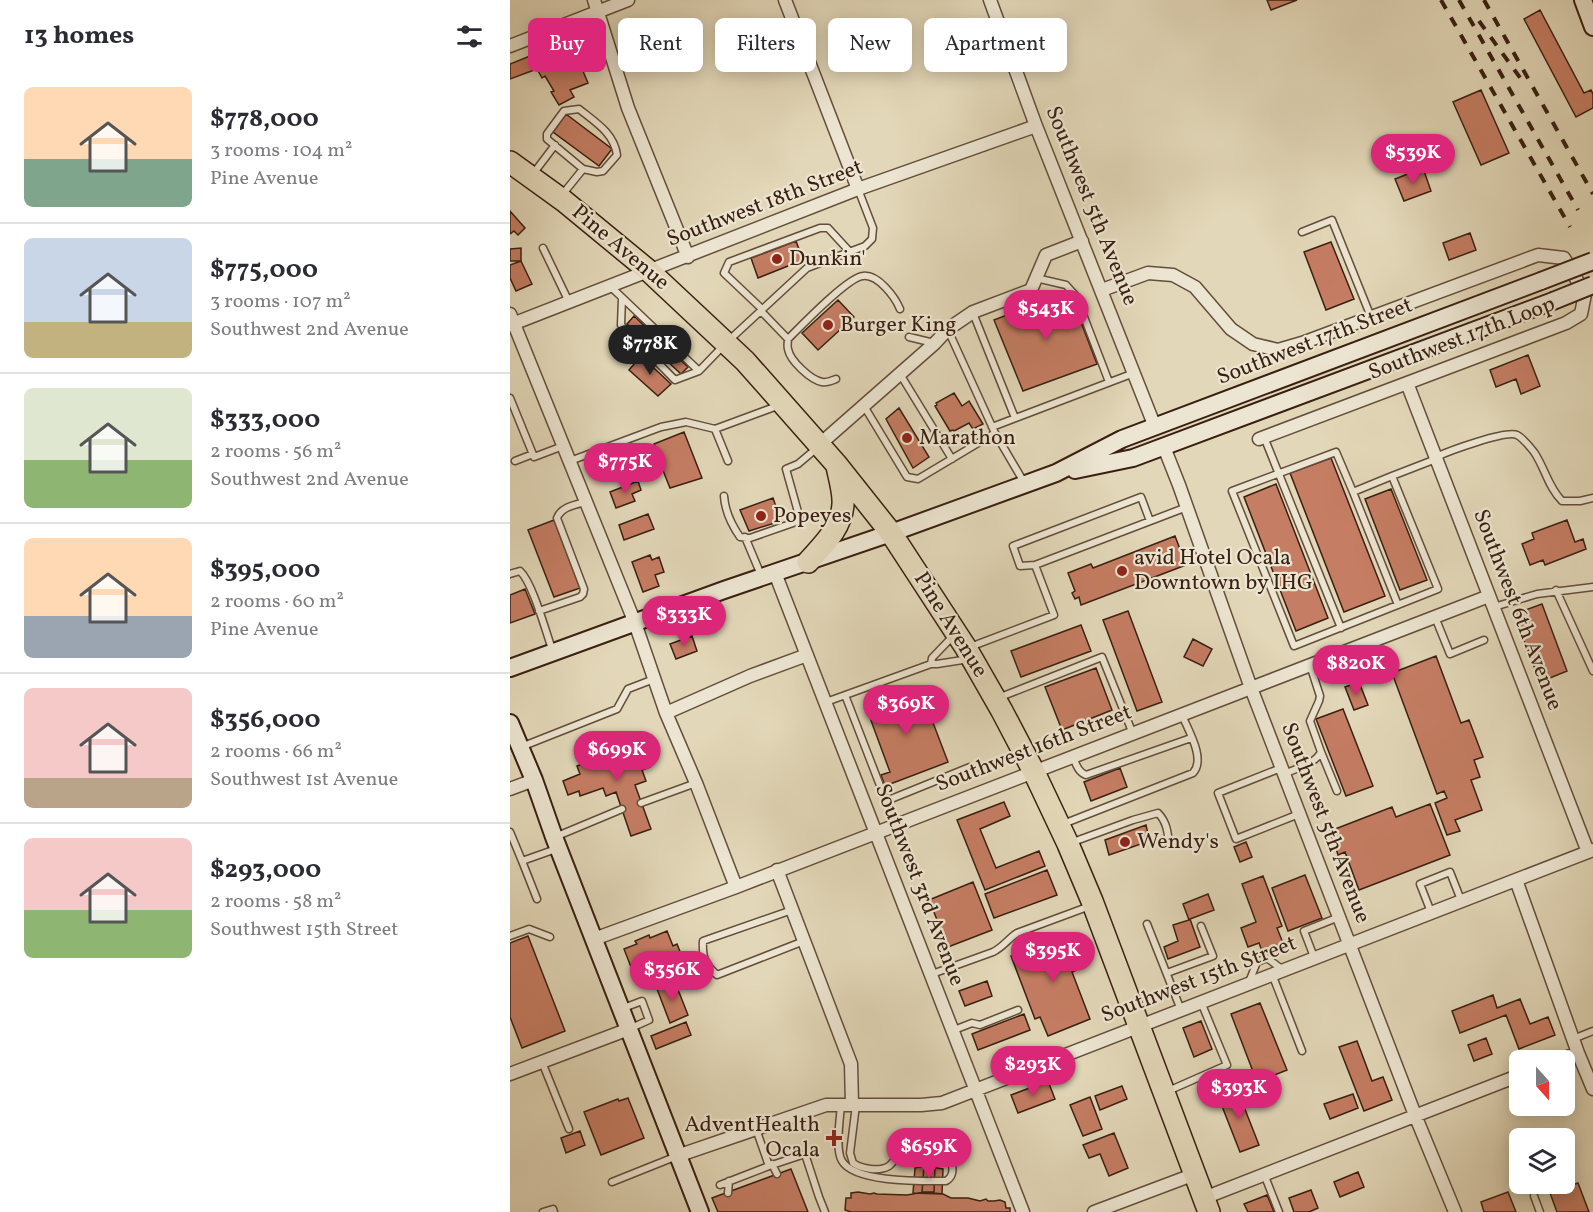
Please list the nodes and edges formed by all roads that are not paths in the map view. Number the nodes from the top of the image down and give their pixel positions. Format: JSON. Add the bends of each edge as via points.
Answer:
{"nodes":[{"id":1,"x":628,"y":0,"type":"edge"},
{"id":2,"x":785,"y":0,"type":"edge"},
{"id":3,"x":990,"y":0,"type":"edge"},
{"id":4,"x":1583,"y":0,"type":"edge"},
{"id":5,"x":596,"y":6,"type":"edge"},
{"id":6,"x":1593,"y":27,"type":"edge"},
{"id":7,"x":510,"y":46,"type":"edge"},
{"id":8,"x":1036,"y":126,"type":"junction"},
{"id":9,"x":555,"y":146,"type":"junction"},
{"id":10,"x":510,"y":162,"type":"edge"},
{"id":11,"x":583,"y":169,"type":"junction"},
{"id":12,"x":531,"y":177,"type":"junction"},
{"id":13,"x":858,"y":189,"type":"junction"},
{"id":14,"x":560,"y":198,"type":"junction"},
{"id":15,"x":1302,"y":232,"type":"dead end"},
{"id":16,"x":1082,"y":241,"type":"junction"},
{"id":17,"x":543,"y":248,"type":"dead end"},
{"id":18,"x":850,"y":252,"type":"junction"},
{"id":19,"x":688,"y":257,"type":"junction"},
{"id":20,"x":1593,"y":261,"type":"edge"},
{"id":21,"x":650,"y":271,"type":"junction"},
{"id":22,"x":1036,"y":278,"type":"junction"},
{"id":23,"x":1593,"y":285,"type":"edge"},
{"id":24,"x":610,"y":286,"type":"junction"},
{"id":25,"x":1102,"y":290,"type":"junction"},
{"id":26,"x":622,"y":298,"type":"junction"},
{"id":27,"x":569,"y":302,"type":"junction"},
{"id":28,"x":900,"y":309,"type":"dead end"},
{"id":29,"x":762,"y":310,"type":"junction"},
{"id":30,"x":973,"y":312,"type":"junction"},
{"id":31,"x":1371,"y":318,"type":"junction"},
{"id":32,"x":511,"y":321,"type":"edge"},
{"id":33,"x":948,"y":329,"type":"junction"},
{"id":34,"x":909,"y":337,"type":"dead end"},
{"id":35,"x":788,"y":339,"type":"junction"},
{"id":36,"x":726,"y":343,"type":"junction"},
{"id":37,"x":935,"y":343,"type":"junction"},
{"id":38,"x":699,"y":371,"type":"junction"},
{"id":39,"x":1134,"y":373,"type":"junction"},
{"id":40,"x":900,"y":374,"type":"junction"},
{"id":41,"x":836,"y":379,"type":"dead end"},
{"id":42,"x":1109,"y":382,"type":"junction"},
{"id":43,"x":1407,"y":383,"type":"junction"},
{"id":44,"x":510,"y":398,"type":"edge"},
{"id":45,"x":783,"y":404,"type":"junction"},
{"id":46,"x":864,"y":406,"type":"junction"},
{"id":47,"x":1015,"y":418,"type":"junction"},
{"id":48,"x":1155,"y":427,"type":"junction"},
{"id":49,"x":715,"y":429,"type":"junction"},
{"id":50,"x":993,"y":430,"type":"junction"},
{"id":51,"x":1262,"y":438,"type":"joint"},
{"id":52,"x":563,"y":446,"type":"junction"},
{"id":53,"x":819,"y":446,"type":"junction"},
{"id":54,"x":1164,"y":447,"type":"junction"},
{"id":55,"x":533,"y":454,"type":"junction"},
{"id":56,"x":1436,"y":458,"type":"junction"},
{"id":57,"x":952,"y":459,"type":"junction"},
{"id":58,"x":515,"y":461,"type":"dead end"},
{"id":59,"x":570,"y":461,"type":"junction"},
{"id":60,"x":728,"y":461,"type":"dead end"},
{"id":61,"x":837,"y":465,"type":"junction"},
{"id":62,"x":1056,"y":473,"type":"junction"},
{"id":63,"x":1279,"y":473,"type":"junction"},
{"id":64,"x":1392,"y":476,"type":"junction"},
{"id":65,"x":1025,"y":485,"type":"junction"},
{"id":66,"x":1353,"y":492,"type":"junction"},
{"id":67,"x":724,"y":496,"type":"dead end"},
{"id":68,"x":1593,"y":498,"type":"edge"},
{"id":69,"x":586,"y":501,"type":"junction"},
{"id":70,"x":1187,"y":507,"type":"junction"},
{"id":71,"x":1150,"y":521,"type":"junction"},
{"id":72,"x":891,"y":533,"type":"junction"},
{"id":73,"x":745,"y":537,"type":"junction"},
{"id":74,"x":808,"y":562,"type":"junction"},
{"id":75,"x":1035,"y":565,"type":"junction"},
{"id":76,"x":510,"y":574,"type":"edge"},
{"id":77,"x":768,"y":575,"type":"junction"},
{"id":78,"x":1593,"y":587,"type":"edge"},
{"id":79,"x":1556,"y":590,"type":"junction"},
{"id":80,"x":1492,"y":602,"type":"junction"},
{"id":81,"x":1398,"y":604,"type":"junction"},
{"id":82,"x":539,"y":611,"type":"junction"},
{"id":83,"x":1435,"y":617,"type":"junction"},
{"id":84,"x":635,"y":623,"type":"junction"},
{"id":85,"x":1341,"y":628,"type":"junction"},
{"id":86,"x":1484,"y":640,"type":"dead end"},
{"id":87,"x":965,"y":646,"type":"junction"},
{"id":88,"x":553,"y":652,"type":"junction"},
{"id":89,"x":807,"y":655,"type":"junction"},
{"id":90,"x":931,"y":664,"type":"junction"},
{"id":91,"x":1310,"y":665,"type":"junction"},
{"id":92,"x":510,"y":668,"type":"edge"},
{"id":93,"x":1593,"y":671,"type":"edge"},
{"id":94,"x":655,"y":679,"type":"junction"},
{"id":95,"x":1251,"y":688,"type":"junction"},
{"id":96,"x":845,"y":695,"type":"junction"},
{"id":97,"x":995,"y":699,"type":"junction"},
{"id":98,"x":826,"y":702,"type":"junction"},
{"id":99,"x":666,"y":713,"type":"junction"},
{"id":100,"x":1182,"y":714,"type":"junction"},
{"id":101,"x":510,"y":723,"type":"edge"},
{"id":102,"x":1133,"y":734,"type":"junction"},
{"id":103,"x":1191,"y":738,"type":"junction"},
{"id":104,"x":520,"y":747,"type":"junction"},
{"id":105,"x":1321,"y":752,"type":"junction"},
{"id":106,"x":1073,"y":757,"type":"junction"},
{"id":107,"x":970,"y":767,"type":"dead end"},
{"id":108,"x":1283,"y":771,"type":"junction"},
{"id":109,"x":1034,"y":772,"type":"junction"},
{"id":110,"x":534,"y":780,"type":"junction"},
{"id":111,"x":696,"y":783,"type":"junction"},
{"id":112,"x":510,"y":789,"type":"edge"},
{"id":113,"x":1337,"y":790,"type":"dead end"},
{"id":114,"x":642,"y":803,"type":"dead end"},
{"id":115,"x":622,"y":809,"type":"dead end"},
{"id":116,"x":1299,"y":814,"type":"junction"},
{"id":117,"x":510,"y":832,"type":"edge"},
{"id":118,"x":877,"y":832,"type":"junction"},
{"id":119,"x":1064,"y":835,"type":"junction"},
{"id":120,"x":557,"y":842,"type":"junction"},
{"id":121,"x":1169,"y":845,"type":"dead end"},
{"id":122,"x":1590,"y":851,"type":"edge"},
{"id":123,"x":522,"y":861,"type":"junction"},
{"id":124,"x":777,"y":870,"type":"junction"},
{"id":125,"x":1516,"y":879,"type":"junction"},
{"id":126,"x":736,"y":887,"type":"junction"},
{"id":127,"x":537,"y":899,"type":"dead end"},
{"id":128,"x":1461,"y":900,"type":"junction"},
{"id":129,"x":1093,"y":904,"type":"junction"},
{"id":130,"x":792,"y":910,"type":"junction"},
{"id":131,"x":1431,"y":912,"type":"junction"},
{"id":132,"x":1338,"y":917,"type":"junction"},
{"id":133,"x":1147,"y":924,"type":"dead end"},
{"id":134,"x":1201,"y":926,"type":"dead end"},
{"id":135,"x":510,"y":936,"type":"edge"},
{"id":136,"x":550,"y":937,"type":"dead end"},
{"id":137,"x":594,"y":939,"type":"junction"},
{"id":138,"x":804,"y":941,"type":"junction"},
{"id":139,"x":1349,"y":944,"type":"junction"},
{"id":140,"x":1314,"y":957,"type":"junction"},
{"id":141,"x":1278,"y":972,"type":"junction"},
{"id":142,"x":932,"y":974,"type":"junction"},
{"id":143,"x":1167,"y":974,"type":"junction"},
{"id":144,"x":1201,"y":1002,"type":"junction"},
{"id":145,"x":1018,"y":1010,"type":"dead end"},
{"id":146,"x":1181,"y":1010,"type":"junction"},
{"id":147,"x":1140,"y":1026,"type":"junction"},
{"id":148,"x":629,"y":1029,"type":"junction"},
{"id":149,"x":954,"y":1030,"type":"junction"},
{"id":150,"x":1593,"y":1031,"type":"edge"},
{"id":151,"x":1573,"y":1039,"type":"junction"},
{"id":152,"x":1302,"y":1051,"type":"dead end"},
{"id":153,"x":1578,"y":1053,"type":"junction"},
{"id":154,"x":1575,"y":1054,"type":"edge"},
{"id":155,"x":542,"y":1062,"type":"junction"},
{"id":156,"x":511,"y":1070,"type":"edge"},
{"id":157,"x":1509,"y":1079,"type":"edge"},
{"id":158,"x":976,"y":1089,"type":"junction"},
{"id":159,"x":1593,"y":1089,"type":"edge"},
{"id":160,"x":1164,"y":1092,"type":"junction"},
{"id":161,"x":850,"y":1105,"type":"junction"},
{"id":162,"x":1415,"y":1115,"type":"junction"},
{"id":163,"x":755,"y":1129,"type":"junction"},
{"id":164,"x":569,"y":1130,"type":"dead end"},
{"id":165,"x":677,"y":1156,"type":"junction"},
{"id":166,"x":771,"y":1165,"type":"junction"},
{"id":167,"x":777,"y":1174,"type":"dead end"},
{"id":168,"x":1195,"y":1174,"type":"junction"},
{"id":169,"x":1264,"y":1174,"type":"junction"},
{"id":170,"x":729,"y":1181,"type":"junction"},
{"id":171,"x":612,"y":1182,"type":"dead end"},
{"id":172,"x":720,"y":1185,"type":"dead end"},
{"id":173,"x":728,"y":1193,"type":"dead end"},
{"id":174,"x":1534,"y":1196,"type":"dead end"},
{"id":175,"x":1207,"y":1205,"type":"edge"},
{"id":176,"x":543,"y":1212,"type":"edge"},
{"id":177,"x":554,"y":1212,"type":"edge"},
{"id":178,"x":699,"y":1212,"type":"edge"},
{"id":179,"x":825,"y":1212,"type":"edge"},
{"id":180,"x":1023,"y":1212,"type":"edge"},
{"id":181,"x":1094,"y":1212,"type":"edge"},
{"id":182,"x":1279,"y":1212,"type":"edge"},
{"id":183,"x":1455,"y":1212,"type":"edge"},
{"id":184,"x":1540,"y":1212,"type":"edge"}],
"edges":[{"from":1,"to":5,"type":"street"},
{"from":2,"to":13,"type":"street"},
{"from":3,"to":8,"type":"street","name":"Southwest 5th Avenue"},
{"from":4,"to":6,"type":"main road"},
{"from":5,"to":7,"type":"street"},
{"from":5,"to":19,"type":"street","via":[[628,108]]},
{"from":8,"to":13,"type":"street","name":"Southwest 18th Street"},
{"from":8,"to":16,"type":"street","name":"Southwest 5th Avenue"},
{"from":9,"to":11,"type":"lane"},
{"from":9,"to":11,"type":"lane","via":[[547,140],[547,134],[564,111],[579,109],[608,132],[617,155],[603,171]]},
{"from":9,"to":12,"type":"lane"},
{"from":10,"to":12,"type":"highway","name":"Pine Avenue"},
{"from":11,"to":14,"type":"lane"},
{"from":12,"to":14,"type":"highway","name":"Pine Avenue"},
{"from":13,"to":18,"type":"lane","via":[[873,228],[872,239]]},
{"from":13,"to":19,"type":"street","name":"Southwest 18th Street"},
{"from":14,"to":21,"type":"highway","name":"Pine Avenue"},
{"from":15,"to":31,"type":"lane","via":[[1332,220]]},
{"from":16,"to":22,"type":"street","via":[[1046,255]]},
{"from":16,"to":25,"type":"street","name":"Southwest 5th Avenue"},
{"from":17,"to":27,"type":"lane"},
{"from":18,"to":29,"type":"lane","via":[[807,268]]},
{"from":18,"to":29,"type":"lane","via":[[828,228],[820,228],[729,262],[724,273]]},
{"from":19,"to":21,"type":"street","name":"Southwest 18th Street"},
{"from":20,"to":48,"type":"main road","name":"Southwest 17th Street","bridge":true},
{"from":21,"to":24,"type":"street","name":"Southwest 18th Street"},
{"from":21,"to":36,"type":"highway","name":"Pine Avenue"},
{"from":22,"to":30,"type":"street","via":[[1031,290]]},
{"from":22,"to":42,"type":"lane","via":[[1066,285],[1076,296]]},
{"from":23,"to":54,"type":"main road","name":"Southwest 17th Street","bridge":true},
{"from":24,"to":26,"type":"lane"},
{"from":24,"to":27,"type":"street","name":"Southwest 18th Street"},
{"from":25,"to":31,"type":"street","name":"Southwest 17th Loop","via":[[1148,273],[1173,275],[1196,287],[1232,329],[1253,344],[1278,350]]},
{"from":25,"to":39,"type":"street","name":"Southwest 5th Avenue"},
{"from":26,"to":38,"type":"lane"},
{"from":26,"to":38,"type":"lane","via":[[621,325],[675,380]]},
{"from":27,"to":32,"type":"street","name":"Southwest 18th Street"},
{"from":28,"to":35,"type":"lane","via":[[878,280],[857,277]]},
{"from":29,"to":35,"type":"lane"},
{"from":29,"to":36,"type":"lane"},
{"from":30,"to":33,"type":"street"},
{"from":30,"to":47,"type":"lane"},
{"from":31,"to":43,"type":"street","name":"Southwest 17th Loop","via":[[1538,255],[1564,258],[1585,294],[1581,314],[1566,323]]},
{"from":32,"to":52,"type":"street"},
{"from":33,"to":37,"type":"street"},
{"from":33,"to":50,"type":"lane"},
{"from":34,"to":37,"type":"lane"},
{"from":35,"to":41,"type":"lane","via":[[790,355],[812,378],[826,382]]},
{"from":36,"to":38,"type":"lane"},
{"from":36,"to":45,"type":"highway","name":"Pine Avenue"},
{"from":37,"to":40,"type":"street"},
{"from":39,"to":42,"type":"lane"},
{"from":39,"to":48,"type":"street","name":"Southwest 5th Avenue"},
{"from":40,"to":46,"type":"street"},
{"from":40,"to":57,"type":"lane"},
{"from":42,"to":47,"type":"lane"},
{"from":43,"to":51,"type":"street","name":"Southwest 17th Loop"},
{"from":43,"to":56,"type":"street","name":"Southwest 6th Avenue"},
{"from":44,"to":55,"type":"lane"},
{"from":45,"to":49,"type":"lane"},
{"from":45,"to":53,"type":"highway","name":"Pine Avenue"},
{"from":46,"to":53,"type":"street"},
{"from":46,"to":57,"type":"lane","via":[[907,477],[918,479]]},
{"from":47,"to":50,"type":"lane"},
{"from":48,"to":62,"type":"main road","name":"Southwest 17th Street","via":[[1122,439]]},
{"from":49,"to":59,"type":"lane","via":[[686,422]]},
{"from":49,"to":60,"type":"lane"},
{"from":50,"to":57,"type":"lane"},
{"from":50,"to":65,"type":"lane"},
{"from":51,"to":63,"type":"lane"},
{"from":52,"to":55,"type":"lane","via":[[534,457]]},
{"from":52,"to":59,"type":"street"},
{"from":53,"to":61,"type":"highway","name":"Pine Avenue"},
{"from":53,"to":73,"type":"lane","via":[[786,469],[800,519]]},
{"from":54,"to":62,"type":"main road","name":"Southwest 17th Street","via":[[1133,458]]},
{"from":54,"to":70,"type":"street","name":"Southwest 5th Avenue"},
{"from":55,"to":58,"type":"lane"},
{"from":56,"to":64,"type":"lane"},
{"from":56,"to":68,"type":"lane","via":[[1509,434],[1519,435],[1534,452],[1562,501]]},
{"from":56,"to":80,"type":"street","name":"Southwest 6th Avenue"},
{"from":59,"to":69,"type":"street"},
{"from":61,"to":72,"type":"highway","name":"Pine Avenue"},
{"from":61,"to":74,"type":"highway","via":[[843,504],[839,521]]},
{"from":62,"to":65,"type":"main road","name":"Southwest 17th Street"},
{"from":63,"to":66,"type":"lane","via":[[1336,452]]},
{"from":63,"to":85,"type":"lane"},
{"from":63,"to":85,"type":"lane","via":[[1232,491],[1294,646]]},
{"from":64,"to":66,"type":"lane"},
{"from":64,"to":81,"type":"lane","via":[[1438,589]]},
{"from":65,"to":72,"type":"main road","name":"Southwest 17th Street"},
{"from":66,"to":81,"type":"lane"},
{"from":67,"to":73,"type":"lane","via":[[732,526],[740,537]]},
{"from":69,"to":82,"type":"lane","via":[[564,509],[556,519],[583,594]]},
{"from":69,"to":84,"type":"street"},
{"from":70,"to":71,"type":"lane"},
{"from":70,"to":95,"type":"street","name":"Southwest 5th Avenue"},
{"from":71,"to":75,"type":"lane"},
{"from":71,"to":75,"type":"lane","via":[[1141,497],[1013,546],[1020,566]]},
{"from":72,"to":74,"type":"main road","name":"Southwest 17th Street"},
{"from":72,"to":87,"type":"highway","name":"Pine Avenue"},
{"from":73,"to":77,"type":"lane"},
{"from":74,"to":77,"type":"main road","name":"Southwest 17th Street"},
{"from":75,"to":87,"type":"lane","via":[[1054,615]]},
{"from":76,"to":82,"type":"lane","via":[[520,571],[525,576]]},
{"from":77,"to":84,"type":"main road","name":"Southwest 17th Street"},
{"from":77,"to":89,"type":"street","name":"Southwest 3rd Avenue"},
{"from":78,"to":79,"type":"lane"},
{"from":79,"to":80,"type":"lane"},
{"from":79,"to":93,"type":"lane"},
{"from":80,"to":83,"type":"street","name":"Southwest 16th Street"},
{"from":80,"to":122,"type":"street","name":"Southwest 6th Avenue"},
{"from":81,"to":85,"type":"lane"},
{"from":82,"to":88,"type":"lane"},
{"from":83,"to":86,"type":"lane","via":[[1450,654]]},
{"from":83,"to":91,"type":"street","name":"Southwest 16th Street"},
{"from":84,"to":88,"type":"main road","name":"Southwest 17th Street"},
{"from":84,"to":94,"type":"street"},
{"from":87,"to":90,"type":"lane","via":[[938,664]]},
{"from":87,"to":90,"type":"lane","via":[[932,658]]},
{"from":87,"to":97,"type":"highway","name":"Pine Avenue"},
{"from":88,"to":92,"type":"main road","name":"Southwest 17th Street"},
{"from":89,"to":98,"type":"street","name":"Southwest 3rd Avenue"},
{"from":89,"to":99,"type":"street"},
{"from":90,"to":96,"type":"lane"},
{"from":91,"to":95,"type":"street","name":"Southwest 16th Street"},
{"from":91,"to":105,"type":"lane","via":[[1320,696],[1310,721]]},
{"from":94,"to":99,"type":"street"},
{"from":94,"to":104,"type":"lane","via":[[628,689],[617,709]]},
{"from":95,"to":100,"type":"street","name":"Southwest 16th Street"},
{"from":95,"to":108,"type":"street","name":"Southwest 5th Avenue"},
{"from":96,"to":98,"type":"lane"},
{"from":96,"to":107,"type":"lane","via":[[886,801]]},
{"from":97,"to":102,"type":"lane","via":[[1102,657]]},
{"from":97,"to":109,"type":"highway","name":"Pine Avenue"},
{"from":98,"to":118,"type":"street","name":"Southwest 3rd Avenue"},
{"from":99,"to":111,"type":"street"},
{"from":100,"to":102,"type":"street","name":"Southwest 16th Street"},
{"from":100,"to":103,"type":"lane"},
{"from":101,"to":104,"type":"main road"},
{"from":102,"to":106,"type":"street","name":"Southwest 16th Street"},
{"from":103,"to":106,"type":"lane","via":[[1086,775]]},
{"from":103,"to":119,"type":"lane","via":[[1198,762],[1193,772]]},
{"from":104,"to":110,"type":"main road"},
{"from":105,"to":108,"type":"lane","via":[[1313,761]]},
{"from":105,"to":113,"type":"lane"},
{"from":106,"to":109,"type":"street","name":"Southwest 16th Street"},
{"from":108,"to":116,"type":"street","name":"Southwest 5th Avenue"},
{"from":108,"to":116,"type":"lane","via":[[1218,792],[1221,802],[1236,839]]},
{"from":109,"to":118,"type":"street","name":"Southwest 16th Street"},
{"from":109,"to":119,"type":"highway","name":"Pine Avenue"},
{"from":110,"to":112,"type":"street"},
{"from":110,"to":120,"type":"main road"},
{"from":111,"to":114,"type":"lane"},
{"from":111,"to":126,"type":"street"},
{"from":115,"to":120,"type":"lane"},
{"from":116,"to":132,"type":"street","name":"Southwest 5th Avenue"},
{"from":117,"to":123,"type":"lane"},
{"from":118,"to":124,"type":"street","name":"Southwest 16th Street"},
{"from":118,"to":142,"type":"street","name":"Southwest 3rd Avenue"},
{"from":119,"to":121,"type":"lane","via":[[1109,830],[1158,813],[1163,818]]},
{"from":119,"to":129,"type":"highway","name":"Pine Avenue"},
{"from":120,"to":123,"type":"lane"},
{"from":120,"to":137,"type":"main road"},
{"from":122,"to":125,"type":"street","name":"Southwest 15th Street"},
{"from":123,"to":127,"type":"lane"},
{"from":124,"to":126,"type":"street","name":"Southwest 16th Street"},
{"from":124,"to":130,"type":"street"},
{"from":125,"to":128,"type":"street","name":"Southwest 15th Street"},
{"from":125,"to":151,"type":"street"},
{"from":126,"to":137,"type":"street","name":"Southwest 16th Street"},
{"from":128,"to":131,"type":"street","name":"Southwest 15th Street"},
{"from":128,"to":131,"type":"lane","via":[[1450,872],[1420,884]]},
{"from":129,"to":142,"type":"lane","via":[[1017,933],[993,952]]},
{"from":129,"to":147,"type":"highway","name":"Pine Avenue"},
{"from":130,"to":138,"type":"street"},
{"from":130,"to":138,"type":"lane","via":[[703,941],[702,954],[717,975]]},
{"from":131,"to":139,"type":"street","name":"Southwest 15th Street"},
{"from":132,"to":139,"type":"street","name":"Southwest 5th Avenue"},
{"from":132,"to":140,"type":"lane","via":[[1304,931]]},
{"from":133,"to":143,"type":"lane"},
{"from":134,"to":143,"type":"lane","via":[[1212,956]]},
{"from":135,"to":136,"type":"lane","via":[[529,929]]},
{"from":137,"to":148,"type":"main road"},
{"from":138,"to":161,"type":"street","via":[[851,1064]]},
{"from":139,"to":140,"type":"street","name":"Southwest 15th Street"},
{"from":139,"to":162,"type":"street","name":"Southwest 5th Avenue"},
{"from":140,"to":141,"type":"street","name":"Southwest 15th Street"},
{"from":141,"to":144,"type":"street","name":"Southwest 15th Street"},
{"from":141,"to":152,"type":"lane"},
{"from":142,"to":149,"type":"street","name":"Southwest 3rd Avenue"},
{"from":143,"to":146,"type":"lane"},
{"from":144,"to":146,"type":"street","name":"Southwest 15th Street"},
{"from":144,"to":160,"type":"lane","via":[[1227,1065]]},
{"from":145,"to":149,"type":"lane"},
{"from":146,"to":147,"type":"street","name":"Southwest 15th Street"},
{"from":147,"to":158,"type":"street","name":"Southwest 15th Street"},
{"from":147,"to":160,"type":"highway","name":"Pine Avenue"},
{"from":148,"to":155,"type":"street"},
{"from":148,"to":165,"type":"main road"},
{"from":149,"to":158,"type":"street","name":"Southwest 3rd Avenue"},
{"from":150,"to":151,"type":"lane"},
{"from":151,"to":153,"type":"street"},
{"from":153,"to":154,"type":"street"},
{"from":153,"to":159,"type":"street"},
{"from":155,"to":156,"type":"street"},
{"from":155,"to":164,"type":"lane"},
{"from":157,"to":162,"type":"street"},
{"from":158,"to":161,"type":"street","name":"Southwest 15th Street","via":[[931,1105]]},
{"from":158,"to":180,"type":"street","name":"Southwest 3rd Avenue"},
{"from":160,"to":168,"type":"highway","name":"Pine Avenue"},
{"from":161,"to":161,"type":"lane","via":[[839,1152],[848,1167],[901,1181],[950,1179],[952,1163],[933,1152],[906,1153],[881,1168],[860,1168],[853,1163]]},
{"from":161,"to":163,"type":"street","name":"Southwest 15th Street","via":[[826,1105]]},
{"from":162,"to":169,"type":"street"},
{"from":162,"to":183,"type":"street","name":"Southwest 5th Avenue"},
{"from":163,"to":165,"type":"street","name":"Southwest 15th Street"},
{"from":163,"to":166,"type":"lane"},
{"from":165,"to":171,"type":"lane"},
{"from":165,"to":178,"type":"main road"},
{"from":166,"to":167,"type":"lane"},
{"from":166,"to":170,"type":"lane"},
{"from":166,"to":179,"type":"lane","via":[[805,1154]]},
{"from":168,"to":175,"type":"highway","name":"Pine Avenue"},
{"from":168,"to":181,"type":"street"},
{"from":169,"to":175,"type":"street"},
{"from":169,"to":182,"type":"lane"},
{"from":170,"to":172,"type":"lane"},
{"from":170,"to":173,"type":"lane"},
{"from":174,"to":184,"type":"lane"},
{"from":176,"to":177,"type":"lane"}]}
